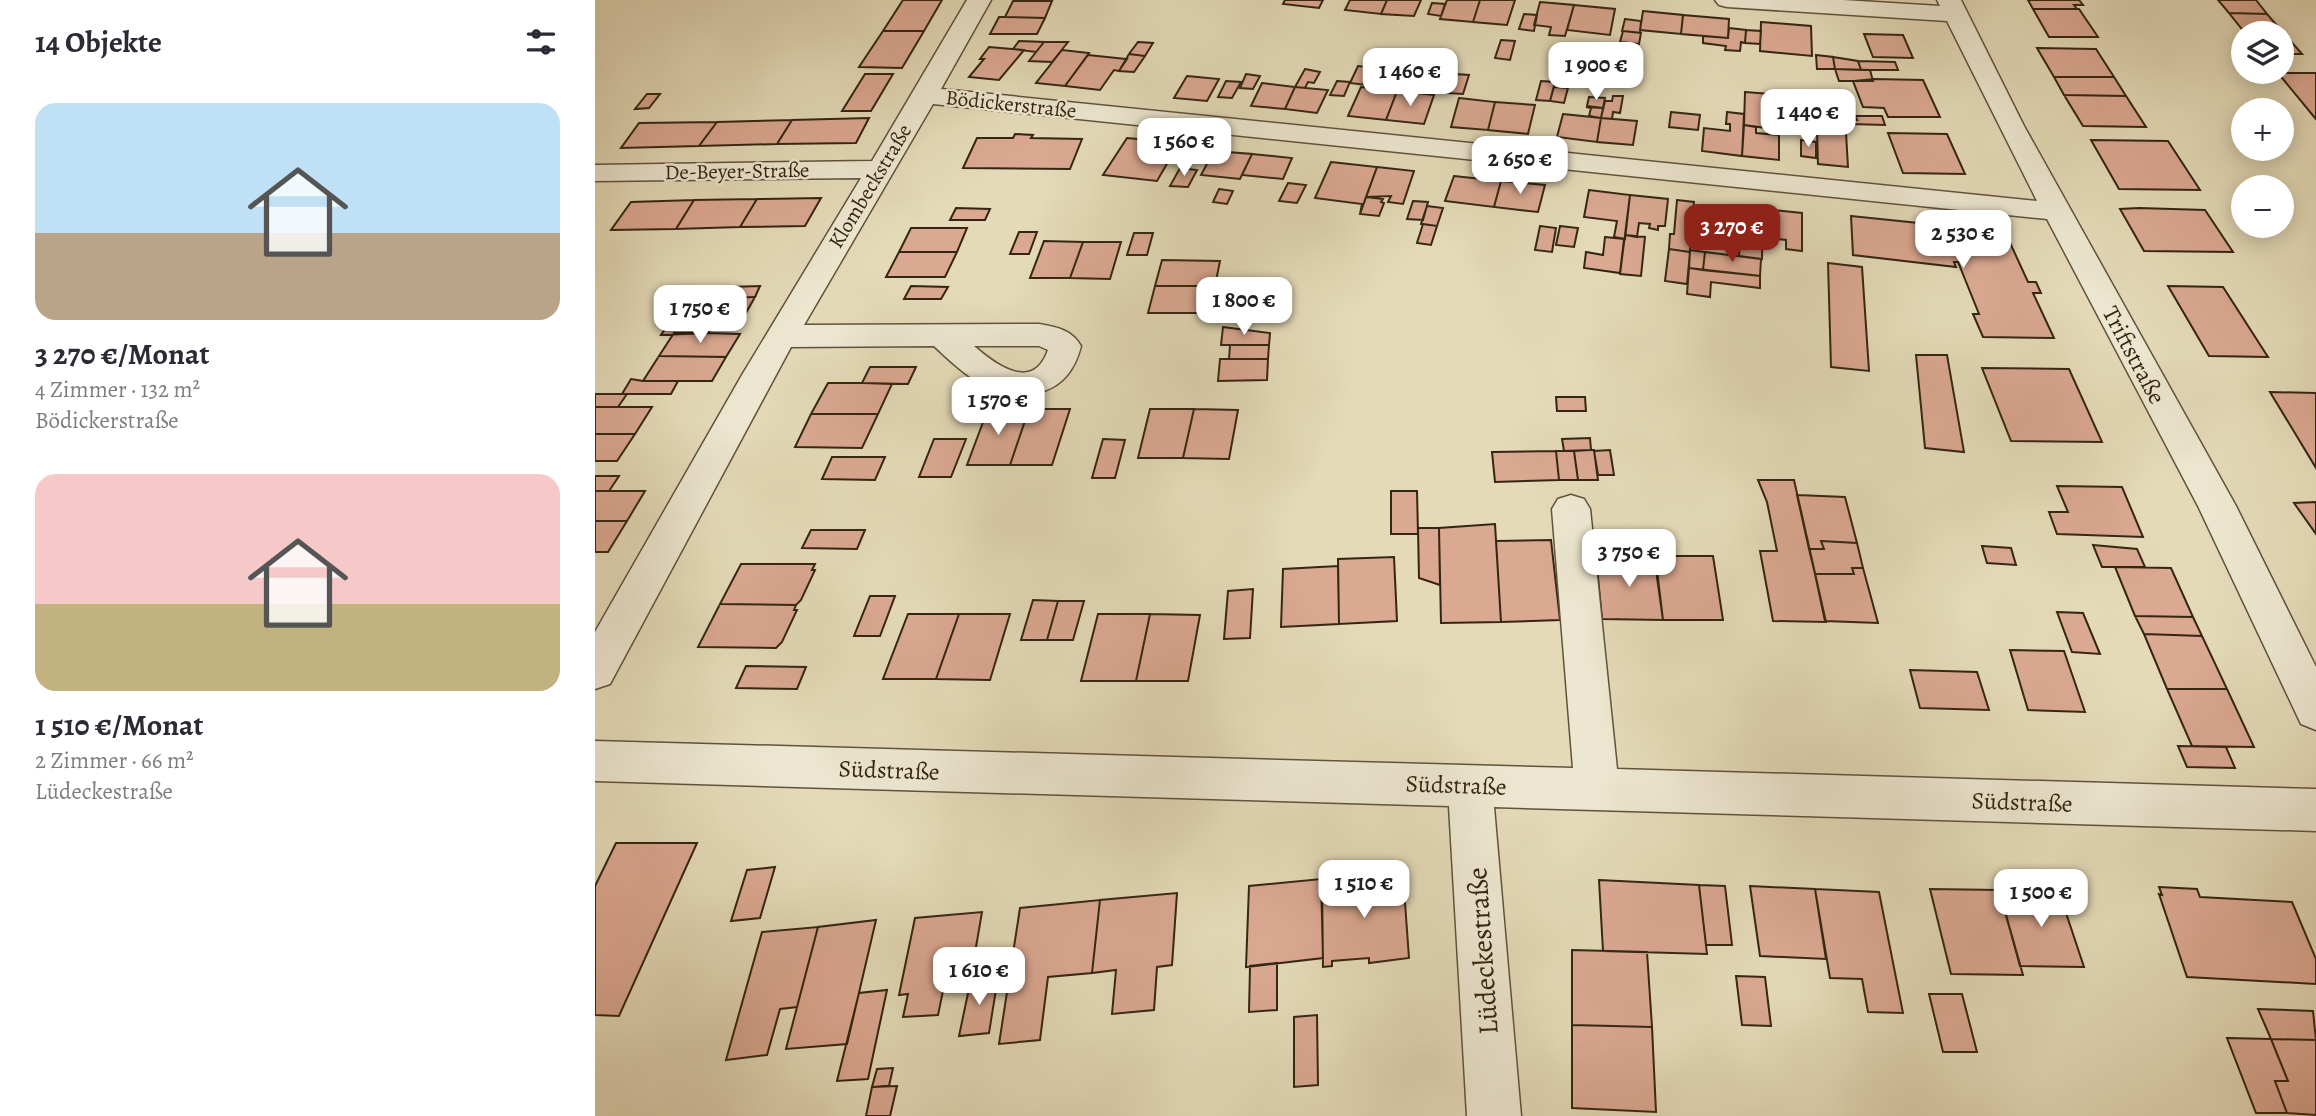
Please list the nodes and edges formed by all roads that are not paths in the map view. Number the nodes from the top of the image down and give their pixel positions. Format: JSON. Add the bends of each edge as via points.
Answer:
{"nodes":[{"id":1,"x":979,"y":0,"type":"edge"},
{"id":2,"x":1727,"y":0,"type":"edge"},
{"id":3,"x":1952,"y":7,"type":"edge"},
{"id":4,"x":926,"y":95,"type":"junction"},
{"id":5,"x":879,"y":169,"type":"junction"},
{"id":6,"x":595,"y":173,"type":"edge"},
{"id":7,"x":2057,"y":210,"type":"junction"},
{"id":8,"x":940,"y":335,"type":"dead end"},
{"id":9,"x":781,"y":336,"type":"junction"},
{"id":10,"x":1571,"y":509,"type":"dead end"},
{"id":11,"x":595,"y":671,"type":"edge"},
{"id":12,"x":2316,"y":711,"type":"edge"},
{"id":13,"x":595,"y":761,"type":"edge"},
{"id":14,"x":1470,"y":786,"type":"junction"},
{"id":15,"x":1598,"y":790,"type":"junction"},
{"id":16,"x":2316,"y":810,"type":"edge"},
{"id":17,"x":1494,"y":1116,"type":"edge"}],
"edges":[{"from":1,"to":4,"type":"street","name":"Klombeckstraße"},
{"from":2,"to":3,"type":"street"},
{"from":3,"to":7,"type":"street","name":"Triftstraße"},
{"from":4,"to":5,"type":"street","name":"Klombeckstraße"},
{"from":4,"to":7,"type":"street","name":"Bödickerstraße"},
{"from":5,"to":6,"type":"street","name":"De-Beyer-Straße"},
{"from":5,"to":9,"type":"street","name":"Klombeckstraße"},
{"from":7,"to":12,"type":"street","name":"Triftstraße","via":[[2217,506]]},
{"from":8,"to":9,"type":"street"},
{"from":9,"to":11,"type":"street","name":"Klombeckstraße"},
{"from":10,"to":15,"type":"street"},
{"from":13,"to":14,"type":"street","name":"Südstraße"},
{"from":14,"to":15,"type":"street","name":"Südstraße"},
{"from":14,"to":17,"type":"street","name":"Lüdeckestraße"},
{"from":15,"to":16,"type":"street","name":"Südstraße"}]}
